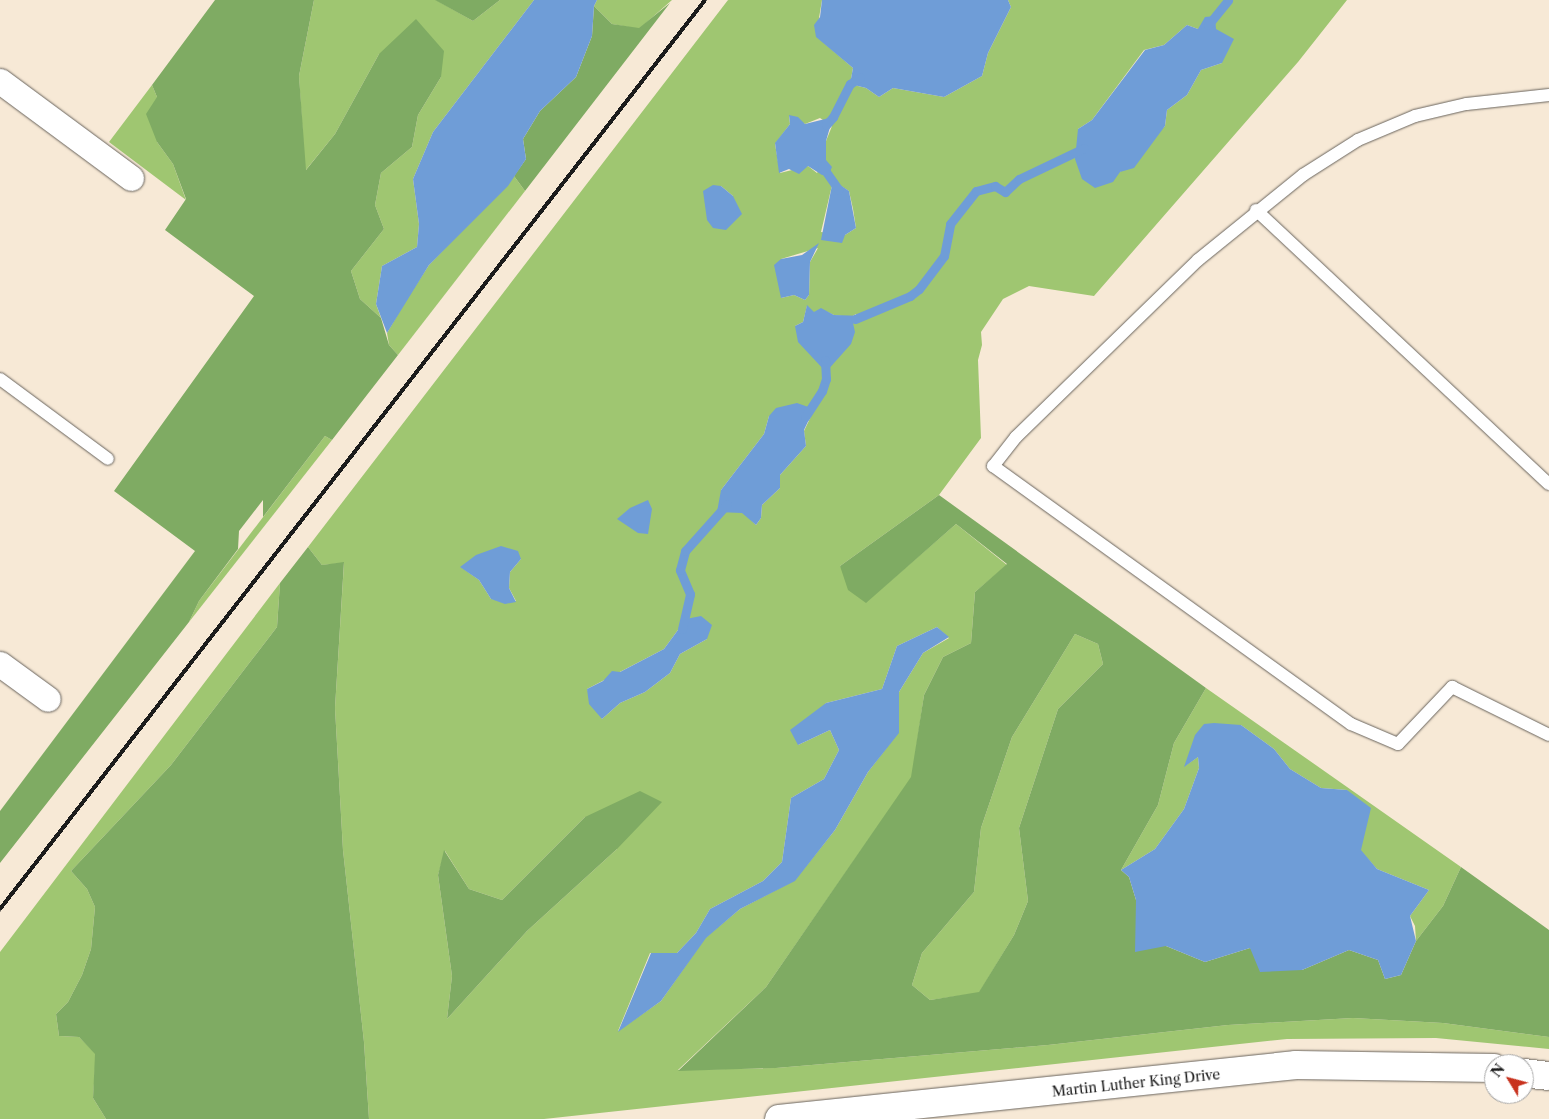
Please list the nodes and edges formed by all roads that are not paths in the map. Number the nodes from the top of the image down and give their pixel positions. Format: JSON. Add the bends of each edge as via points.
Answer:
{"nodes":[{"id":1,"x":0,"y":81,"type":"edge"},
{"id":2,"x":1549,"y":95,"type":"edge"},
{"id":3,"x":131,"y":178,"type":"dead end"},
{"id":4,"x":1256,"y":210,"type":"junction"},
{"id":5,"x":0,"y":380,"type":"edge"},
{"id":6,"x":108,"y":459,"type":"dead end"},
{"id":7,"x":1549,"y":484,"type":"edge"},
{"id":8,"x":0,"y":664,"type":"edge"},
{"id":9,"x":48,"y":699,"type":"dead end"},
{"id":10,"x":1549,"y":734,"type":"edge"},
{"id":11,"x":1484,"y":1068,"type":"edge"},
{"id":12,"x":1534,"y":1074,"type":"edge"},
{"id":13,"x":1549,"y":1076,"type":"edge"},
{"id":14,"x":779,"y":1119,"type":"edge"}],
"edges":[{"from":1,"to":3,"type":"street"},
{"from":2,"to":4,"type":"lane","via":[[1466,104],[1416,116],[1358,140]]},
{"from":4,"to":7,"type":"lane"},
{"from":4,"to":10,"type":"lane","via":[[1094,358],[1016,437],[993,466],[1351,724],[1398,744],[1452,688]]},
{"from":5,"to":6,"type":"lane"},
{"from":8,"to":9,"type":"street"},
{"from":11,"to":14,"type":"main road","name":"Martin Luther King Drive","via":[[1296,1065]]},
{"from":12,"to":13,"type":"main road"}]}
